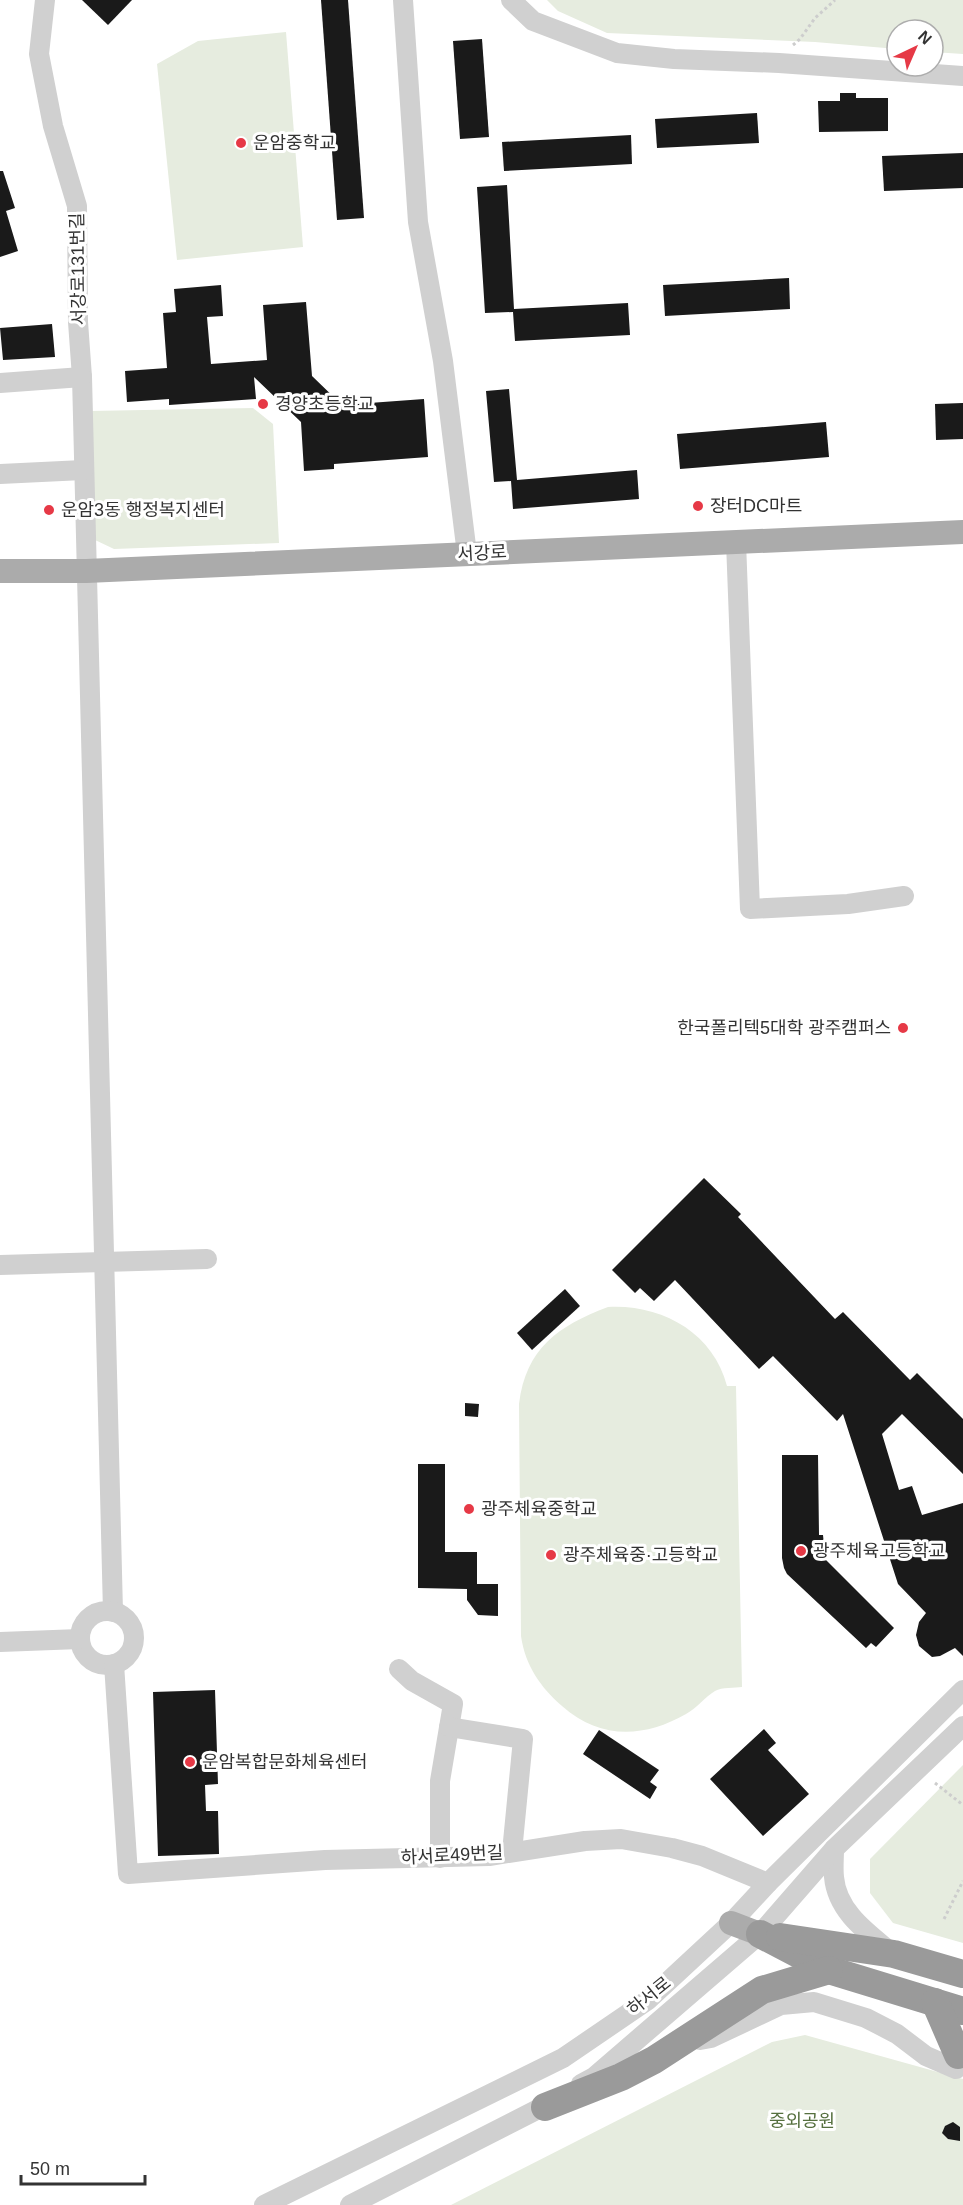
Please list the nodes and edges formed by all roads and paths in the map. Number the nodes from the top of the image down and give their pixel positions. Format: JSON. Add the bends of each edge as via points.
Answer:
{"nodes":[{"id":1,"x":45,"y":0,"type":"edge"},
{"id":2,"x":403,"y":0,"type":"edge"},
{"id":3,"x":511,"y":0,"type":"edge"},
{"id":4,"x":835,"y":0,"type":"edge"},
{"id":5,"x":779,"y":63,"type":"junction"},
{"id":6,"x":963,"y":76,"type":"edge"},
{"id":7,"x":82,"y":377,"type":"junction"},
{"id":8,"x":0,"y":383,"type":"edge"},
{"id":9,"x":83,"y":470,"type":"junction"},
{"id":10,"x":0,"y":474,"type":"edge"},
{"id":11,"x":963,"y":532,"type":"edge"},
{"id":12,"x":736,"y":542,"type":"junction"},
{"id":13,"x":467,"y":554,"type":"junction"},
{"id":14,"x":0,"y":571,"type":"edge"},
{"id":15,"x":86,"y":571,"type":"junction"},
{"id":16,"x":904,"y":896,"type":"dead end"},
{"id":17,"x":207,"y":1259,"type":"dead end"},
{"id":18,"x":105,"y":1262,"type":"junction"},
{"id":19,"x":0,"y":1265,"type":"edge"},
{"id":20,"x":113,"y":1612,"type":"junction"},
{"id":21,"x":80,"y":1639,"type":"junction"},
{"id":22,"x":0,"y":1642,"type":"edge"},
{"id":23,"x":114,"y":1664,"type":"junction"},
{"id":24,"x":399,"y":1669,"type":"dead end"},
{"id":25,"x":963,"y":1690,"type":"edge"},
{"id":26,"x":963,"y":1726,"type":"edge"},
{"id":27,"x":449,"y":1727,"type":"junction"},
{"id":28,"x":935,"y":1783,"type":"dead end"},
{"id":29,"x":963,"y":1805,"type":"edge"},
{"id":30,"x":834,"y":1849,"type":"junction"},
{"id":31,"x":512,"y":1852,"type":"junction"},
{"id":32,"x":441,"y":1858,"type":"junction"},
{"id":33,"x":963,"y":1881,"type":"edge"},
{"id":34,"x":768,"y":1883,"type":"junction"},
{"id":35,"x":944,"y":1919,"type":"dead end"},
{"id":36,"x":730,"y":1923,"type":"junction"},
{"id":37,"x":760,"y":1934,"type":"junction"},
{"id":38,"x":894,"y":1954,"type":"junction"},
{"id":39,"x":829,"y":1970,"type":"junction"},
{"id":40,"x":963,"y":1974,"type":"edge"},
{"id":41,"x":935,"y":2002,"type":"junction"},
{"id":42,"x":963,"y":2011,"type":"edge"},
{"id":43,"x":680,"y":2043,"type":"junction"},
{"id":44,"x":960,"y":2063,"type":"edge"},
{"id":45,"x":545,"y":2107,"type":"junction"},
{"id":46,"x":264,"y":2205,"type":"edge"},
{"id":47,"x":350,"y":2205,"type":"edge"}],
"edges":[{"from":1,"to":7,"type":"street","name":"서강로131번길","via":[[39,54],[53,126],[77,206]]},
{"from":2,"to":13,"type":"street","via":[[418,222],[444,361]]},
{"from":3,"to":5,"type":"street","via":[[533,21],[617,53]]},
{"from":4,"to":5,"type":"path"},
{"from":5,"to":6,"type":"street"},
{"from":7,"to":8,"type":"street"},
{"from":7,"to":9,"type":"street","name":"서강로131번길"},
{"from":9,"to":10,"type":"street"},
{"from":9,"to":15,"type":"street","name":"서강로131번길"},
{"from":11,"to":12,"type":"main road","name":"서강로"},
{"from":12,"to":13,"type":"main road","name":"서강로"},
{"from":12,"to":16,"type":"street","via":[[750,909],[848,904]]},
{"from":13,"to":15,"type":"main road","name":"서강로"},
{"from":14,"to":15,"type":"main road","name":"서강로"},
{"from":15,"to":18,"type":"street","name":"서강로131번길"},
{"from":17,"to":18,"type":"street"},
{"from":18,"to":19,"type":"street"},
{"from":18,"to":20,"type":"street","name":"서강로131번길"},
{"from":20,"to":21,"type":"street","via":[[104,1611],[88,1619]]},
{"from":20,"to":23,"type":"street","via":[[129,1622],[134,1640],[127,1657]]},
{"from":21,"to":22,"type":"street"},
{"from":21,"to":23,"type":"street","via":[[85,1654],[92,1660]]},
{"from":23,"to":32,"type":"street","name":"하서로49번길","via":[[128,1874],[326,1860]]},
{"from":24,"to":27,"type":"street","via":[[453,1704]]},
{"from":25,"to":34,"type":"street","name":"하서로"},
{"from":26,"to":30,"type":"street","name":"하서로"},
{"from":27,"to":31,"type":"street","via":[[523,1739]]},
{"from":27,"to":32,"type":"street","via":[[440,1781]]},
{"from":28,"to":29,"type":"path"},
{"from":30,"to":37,"type":"street","name":"하서로"},
{"from":30,"to":38,"type":"street","via":[[834,1879],[842,1903],[857,1924]]},
{"from":31,"to":32,"type":"street","name":"하서로49번길"},
{"from":31,"to":34,"type":"street","name":"하서로49번길","via":[[621,1839],[702,1856]]},
{"from":33,"to":35,"type":"path"},
{"from":34,"to":36,"type":"street","name":"하서로"},
{"from":36,"to":37,"type":"main road"},
{"from":36,"to":46,"type":"street","name":"하서로","via":[[648,2000],[563,2058]]},
{"from":37,"to":38,"type":"highway"},
{"from":37,"to":39,"type":"highway"},
{"from":37,"to":45,"type":"street","name":"하서로","via":[[594,2077]]},
{"from":38,"to":40,"type":"highway"},
{"from":39,"to":41,"type":"highway"},
{"from":39,"to":43,"type":"highway","via":[[762,1990]]},
{"from":41,"to":42,"type":"highway"},
{"from":41,"to":44,"type":"highway"},
{"from":43,"to":44,"type":"street","via":[[711,2038],[781,2005],[814,2002],[866,2018],[897,2034],[926,2056]]},
{"from":43,"to":45,"type":"highway","via":[[621,2077]]},
{"from":45,"to":47,"type":"street","name":"하서로"}]}
